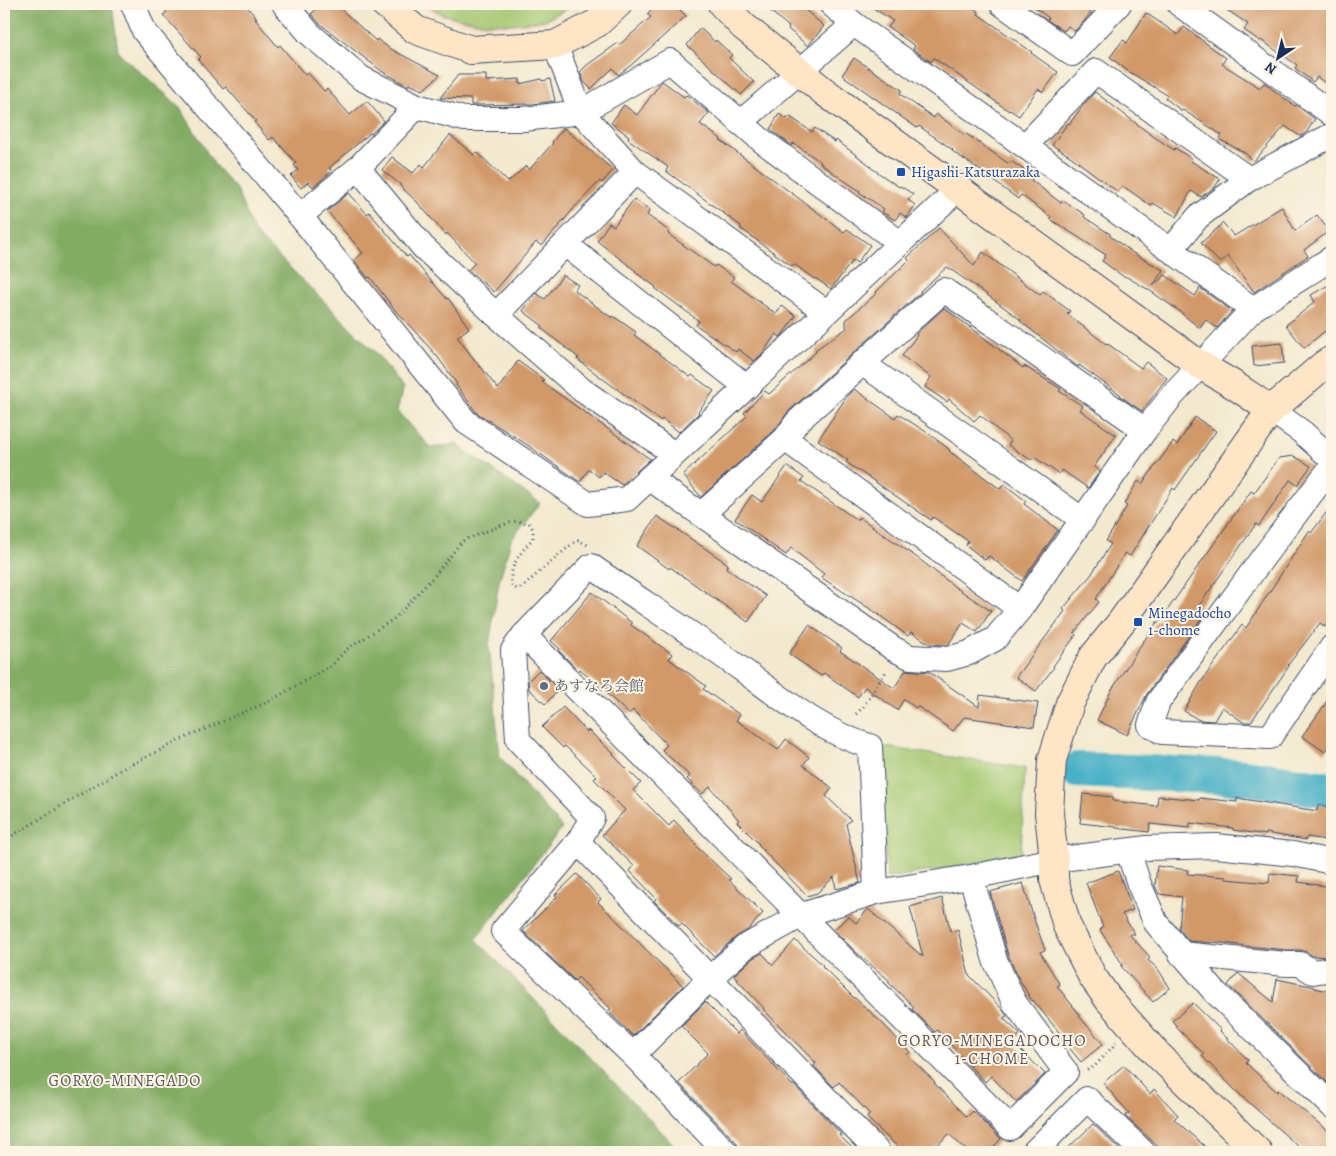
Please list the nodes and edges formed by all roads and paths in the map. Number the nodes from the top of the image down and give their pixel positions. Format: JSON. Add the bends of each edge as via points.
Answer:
{"nodes":[{"id":1,"x":133,"y":4,"type":"edge"},
{"id":2,"x":284,"y":4,"type":"edge"},
{"id":3,"x":385,"y":4,"type":"edge"},
{"id":4,"x":618,"y":4,"type":"edge"},
{"id":5,"x":722,"y":4,"type":"edge"},
{"id":6,"x":831,"y":4,"type":"edge"},
{"id":7,"x":1002,"y":4,"type":"edge"},
{"id":8,"x":1118,"y":4,"type":"edge"},
{"id":9,"x":1179,"y":4,"type":"edge"},
{"id":10,"x":854,"y":24,"type":"junction"},
{"id":11,"x":555,"y":45,"type":"junction"},
{"id":12,"x":798,"y":72,"type":"junction"},
{"id":13,"x":417,"y":106,"type":"junction"},
{"id":14,"x":581,"y":112,"type":"junction"},
{"id":15,"x":1332,"y":114,"type":"edge"},
{"id":16,"x":740,"y":123,"type":"junction"},
{"id":17,"x":1332,"y":135,"type":"edge"},
{"id":18,"x":1025,"y":146,"type":"junction"},
{"id":19,"x":358,"y":168,"type":"junction"},
{"id":20,"x":635,"y":172,"type":"junction"},
{"id":21,"x":1249,"y":179,"type":"junction"},
{"id":22,"x":958,"y":189,"type":"junction"},
{"id":23,"x":300,"y":216,"type":"junction"},
{"id":24,"x":565,"y":244,"type":"junction"},
{"id":25,"x":900,"y":244,"type":"junction"},
{"id":26,"x":1171,"y":250,"type":"junction"},
{"id":27,"x":1332,"y":258,"type":"edge"},
{"id":28,"x":1253,"y":309,"type":"junction"},
{"id":29,"x":826,"y":312,"type":"junction"},
{"id":30,"x":496,"y":315,"type":"junction"},
{"id":31,"x":1332,"y":360,"type":"edge"},
{"id":32,"x":862,"y":363,"type":"junction"},
{"id":33,"x":1200,"y":365,"type":"junction"},
{"id":34,"x":747,"y":386,"type":"junction"},
{"id":35,"x":1270,"y":410,"type":"junction"},
{"id":36,"x":1146,"y":430,"type":"junction"},
{"id":37,"x":785,"y":439,"type":"junction"},
{"id":38,"x":674,"y":454,"type":"junction"},
{"id":39,"x":1332,"y":459,"type":"edge"},
{"id":40,"x":1332,"y":466,"type":"edge"},
{"id":41,"x":649,"y":478,"type":"junction"},
{"id":42,"x":702,"y":514,"type":"junction"},
{"id":43,"x":1083,"y":520,"type":"junction"},
{"id":44,"x":590,"y":545,"type":"dead end"},
{"id":45,"x":1020,"y":609,"type":"junction"},
{"id":46,"x":524,"y":635,"type":"junction"},
{"id":47,"x":1332,"y":647,"type":"edge"},
{"id":48,"x":900,"y":652,"type":"junction"},
{"id":49,"x":856,"y":714,"type":"dead end"},
{"id":50,"x":4,"y":841,"type":"edge"},
{"id":51,"x":578,"y":842,"type":"junction"},
{"id":52,"x":1128,"y":850,"type":"junction"},
{"id":53,"x":1054,"y":860,"type":"junction"},
{"id":54,"x":1332,"y":862,"type":"edge"},
{"id":55,"x":971,"y":877,"type":"junction"},
{"id":56,"x":876,"y":892,"type":"junction"},
{"id":57,"x":802,"y":915,"type":"junction"},
{"id":58,"x":1181,"y":954,"type":"junction"},
{"id":59,"x":1332,"y":972,"type":"edge"},
{"id":60,"x":710,"y":978,"type":"junction"},
{"id":61,"x":633,"y":1055,"type":"junction"},
{"id":62,"x":1332,"y":1106,"type":"edge"},
{"id":63,"x":726,"y":1152,"type":"edge"},
{"id":64,"x":878,"y":1152,"type":"edge"},
{"id":65,"x":1034,"y":1152,"type":"edge"},
{"id":66,"x":1143,"y":1152,"type":"edge"},
{"id":67,"x":1258,"y":1152,"type":"edge"}],
"edges":[{"from":1,"to":23,"type":"street","via":[[144,31]]},
{"from":2,"to":13,"type":"street","via":[[310,34],[361,78]]},
{"from":3,"to":11,"type":"street","via":[[416,30],[471,50]]},
{"from":4,"to":11,"type":"street","via":[[597,22]]},
{"from":5,"to":12,"type":"street"},
{"from":6,"to":10,"type":"street"},
{"from":7,"to":8,"type":"street","via":[[1072,54]]},
{"from":9,"to":15,"type":"street"},
{"from":10,"to":12,"type":"street"},
{"from":10,"to":18,"type":"street"},
{"from":11,"to":14,"type":"street"},
{"from":12,"to":16,"type":"street"},
{"from":12,"to":22,"type":"street"},
{"from":13,"to":14,"type":"street","via":[[464,120],[524,119]]},
{"from":13,"to":19,"type":"street"},
{"from":14,"to":16,"type":"street","via":[[670,61]]},
{"from":14,"to":20,"type":"street"},
{"from":16,"to":25,"type":"street"},
{"from":17,"to":21,"type":"street"},
{"from":18,"to":21,"type":"street","via":[[1096,70]]},
{"from":18,"to":26,"type":"street"},
{"from":19,"to":23,"type":"street"},
{"from":19,"to":30,"type":"street","via":[[423,247]]},
{"from":20,"to":24,"type":"street"},
{"from":20,"to":29,"type":"street"},
{"from":21,"to":26,"type":"street","via":[[1198,217]]},
{"from":22,"to":25,"type":"street"},
{"from":22,"to":33,"type":"street"},
{"from":23,"to":41,"type":"street","via":[[466,422],[588,504],[627,499]]},
{"from":24,"to":30,"type":"street"},
{"from":24,"to":34,"type":"street"},
{"from":25,"to":29,"type":"street"},
{"from":26,"to":28,"type":"street"},
{"from":27,"to":28,"type":"street"},
{"from":28,"to":33,"type":"street"},
{"from":29,"to":34,"type":"street"},
{"from":30,"to":38,"type":"street","via":[[582,390]]},
{"from":31,"to":35,"type":"street"},
{"from":32,"to":36,"type":"street","via":[[944,290]]},
{"from":32,"to":37,"type":"street","via":[[797,422]]},
{"from":32,"to":43,"type":"street"},
{"from":33,"to":35,"type":"street"},
{"from":33,"to":36,"type":"street"},
{"from":34,"to":38,"type":"street"},
{"from":35,"to":39,"type":"street","via":[[1302,432]]},
{"from":35,"to":53,"type":"street","via":[[1127,614],[1093,657],[1070,703],[1052,760],[1050,812]]},
{"from":36,"to":43,"type":"street"},
{"from":37,"to":42,"type":"street"},
{"from":37,"to":45,"type":"street"},
{"from":38,"to":41,"type":"street"},
{"from":40,"to":47,"type":"street","via":[[1158,702],[1150,725],[1162,732],[1270,737]]},
{"from":41,"to":42,"type":"street"},
{"from":42,"to":48,"type":"street"},
{"from":43,"to":45,"type":"street"},
{"from":44,"to":50,"type":"path","via":[[578,540],[519,589],[511,584],[510,578],[515,560],[533,538],[533,528],[529,523],[509,523],[462,542],[395,618],[346,650],[332,665],[270,701],[120,770]]},
{"from":45,"to":48,"type":"street","via":[[995,639],[969,653],[947,659],[910,657]]},
{"from":46,"to":51,"type":"street","via":[[514,650],[518,740],[592,818]]},
{"from":46,"to":56,"type":"street","via":[[591,566],[814,721],[870,746]]},
{"from":46,"to":57,"type":"street"},
{"from":48,"to":49,"type":"path"},
{"from":51,"to":60,"type":"street"},
{"from":51,"to":61,"type":"street","via":[[503,931]]},
{"from":52,"to":53,"type":"street"},
{"from":52,"to":54,"type":"street","via":[[1216,846],[1293,854]]},
{"from":52,"to":58,"type":"street","via":[[1156,923]]},
{"from":53,"to":55,"type":"street"},
{"from":53,"to":67,"type":"street","via":[[1054,880],[1067,926],[1092,976],[1156,1052]]},
{"from":55,"to":56,"type":"street"},
{"from":55,"to":57,"type":"street","via":[[995,960],[1014,1002],[1066,1072],[1010,1128]]},
{"from":56,"to":57,"type":"street"},
{"from":57,"to":60,"type":"street","via":[[745,948]]},
{"from":58,"to":59,"type":"street","via":[[1300,964],[1313,972]]},
{"from":58,"to":62,"type":"street","via":[[1214,991]]},
{"from":60,"to":61,"type":"street"},
{"from":60,"to":64,"type":"street"},
{"from":61,"to":63,"type":"street"},
{"from":65,"to":66,"type":"street","via":[[1088,1099]]}]}
